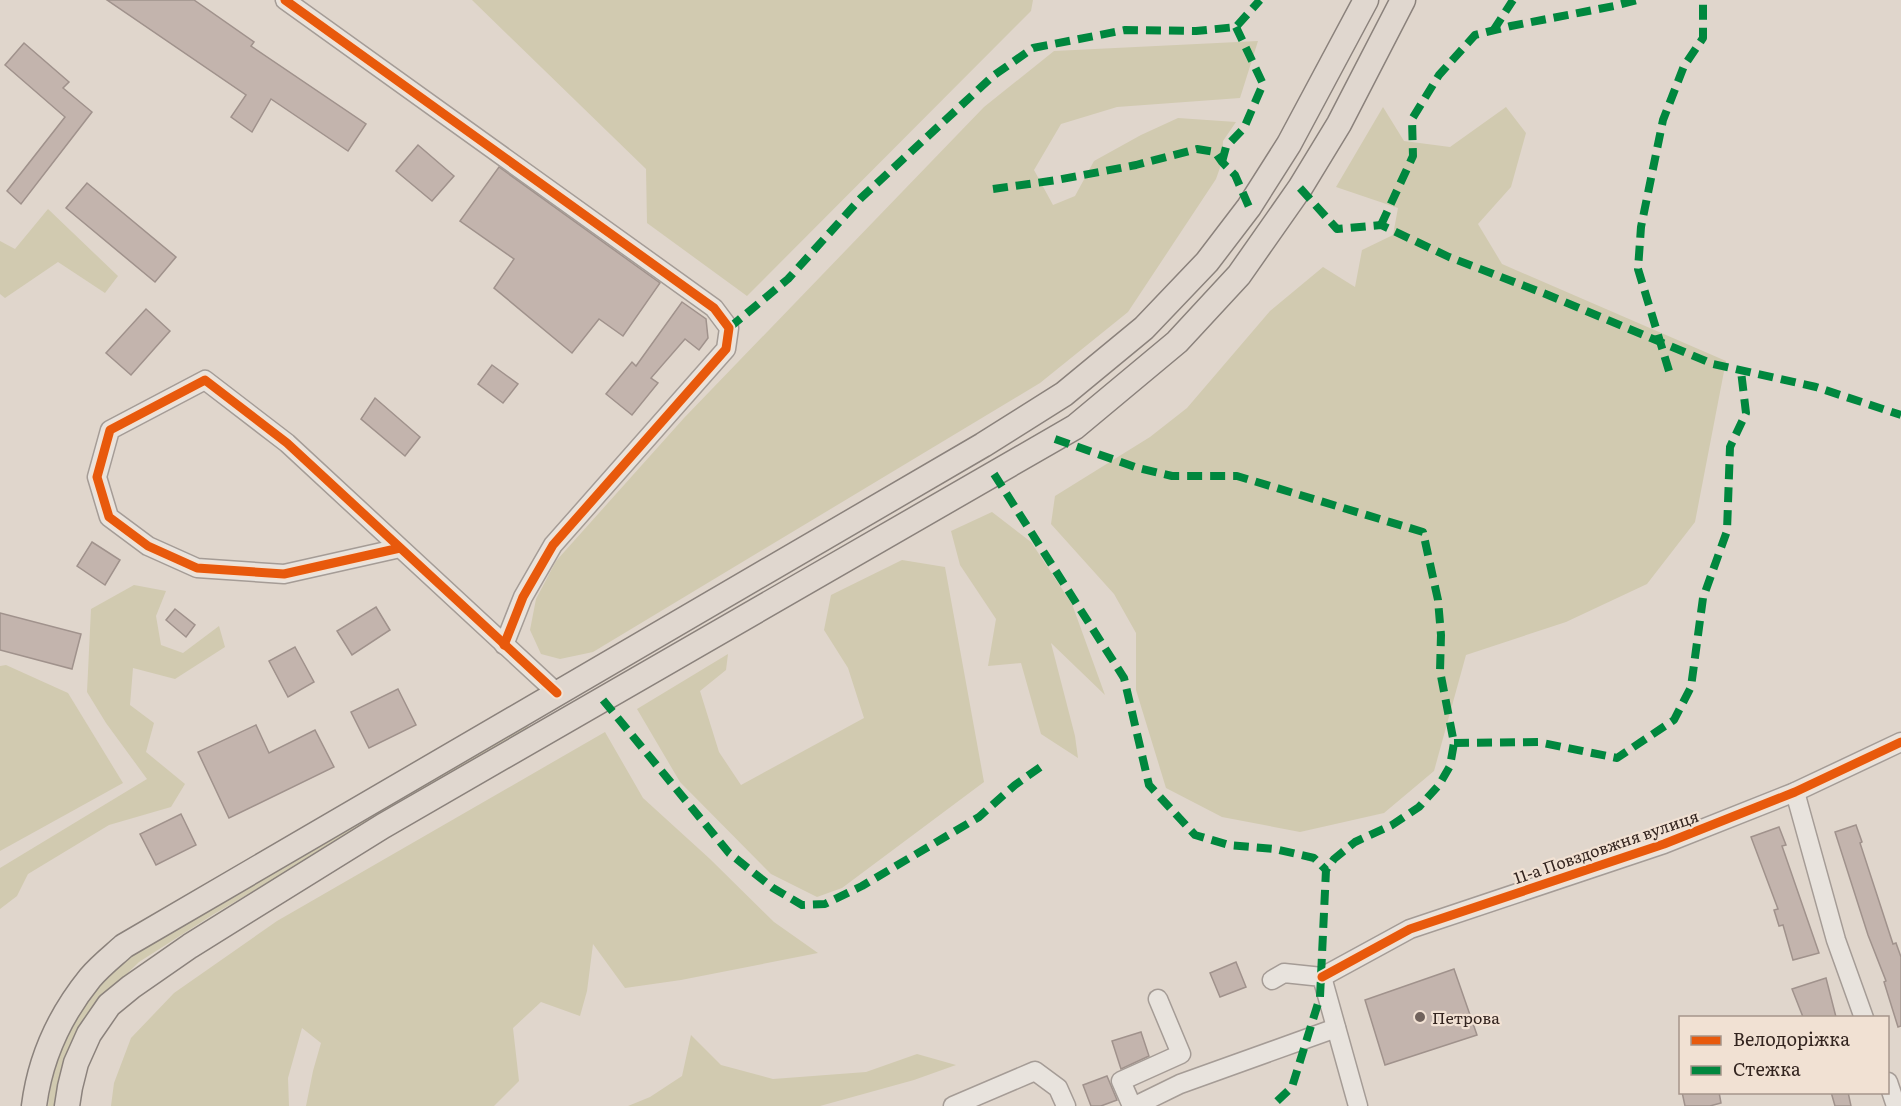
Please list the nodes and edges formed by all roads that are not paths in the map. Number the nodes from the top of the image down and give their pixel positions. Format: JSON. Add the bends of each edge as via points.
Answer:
{"nodes":[{"id":1,"x":285,"y":0,"type":"edge"},
{"id":2,"x":1366,"y":0,"type":"edge"},
{"id":3,"x":1403,"y":0,"type":"edge"},
{"id":4,"x":400,"y":548,"type":"junction"},
{"id":5,"x":504,"y":645,"type":"junction"},
{"id":6,"x":557,"y":693,"type":"junction"},
{"id":7,"x":1901,"y":742,"type":"edge"},
{"id":8,"x":1795,"y":792,"type":"junction"},
{"id":9,"x":1322,"y":977,"type":"junction"},
{"id":10,"x":1272,"y":980,"type":"dead end"},
{"id":11,"x":1158,"y":999,"type":"dead end"},
{"id":12,"x":1864,"y":1016,"type":"edge"},
{"id":13,"x":1336,"y":1028,"type":"junction"},
{"id":14,"x":1889,"y":1087,"type":"edge"},
{"id":15,"x":34,"y":1106,"type":"edge"},
{"id":16,"x":67,"y":1106,"type":"edge"},
{"id":17,"x":953,"y":1106,"type":"edge"},
{"id":18,"x":1066,"y":1106,"type":"edge"},
{"id":19,"x":1133,"y":1106,"type":"edge"},
{"id":20,"x":1358,"y":1106,"type":"edge"},
{"id":21,"x":1896,"y":1106,"type":"edge"}],
"edges":[{"from":1,"to":5,"type":"street","via":[[714,308],[729,328],[726,349],[553,545],[523,597]]},
{"from":2,"to":6,"type":"main road","via":[[1249,207],[1207,262],[1144,328],[1064,394],[983,445]]},
{"from":3,"to":16,"type":"main road","via":[[1339,124],[1239,275],[1177,342],[1084,420],[383,826],[190,946],[109,1005],[89,1034],[76,1063]]},
{"from":4,"to":4,"type":"street","via":[[287,443],[205,380],[110,430],[97,477],[109,517],[148,546],[197,568],[284,574]]},
{"from":4,"to":5,"type":"street"},
{"from":5,"to":6,"type":"street"},
{"from":6,"to":15,"type":"main road","via":[[124,946],[91,977],[68,1009],[49,1045]]},
{"from":7,"to":8,"type":"street","name":"11-а Повздовжня вулиця"},
{"from":8,"to":9,"type":"street","name":"11-а Повздовжня вулиця","via":[[1664,844],[1410,929]]},
{"from":8,"to":12,"type":"street","via":[[1836,940]]},
{"from":9,"to":10,"type":"street","via":[[1284,973]]},
{"from":9,"to":13,"type":"street"},
{"from":11,"to":19,"type":"street","via":[[1180,1054],[1121,1081]]},
{"from":13,"to":19,"type":"street","via":[[1180,1084]]},
{"from":13,"to":20,"type":"street"},
{"from":14,"to":21,"type":"street"},
{"from":17,"to":18,"type":"street","via":[[1035,1071],[1058,1088]]}]}
